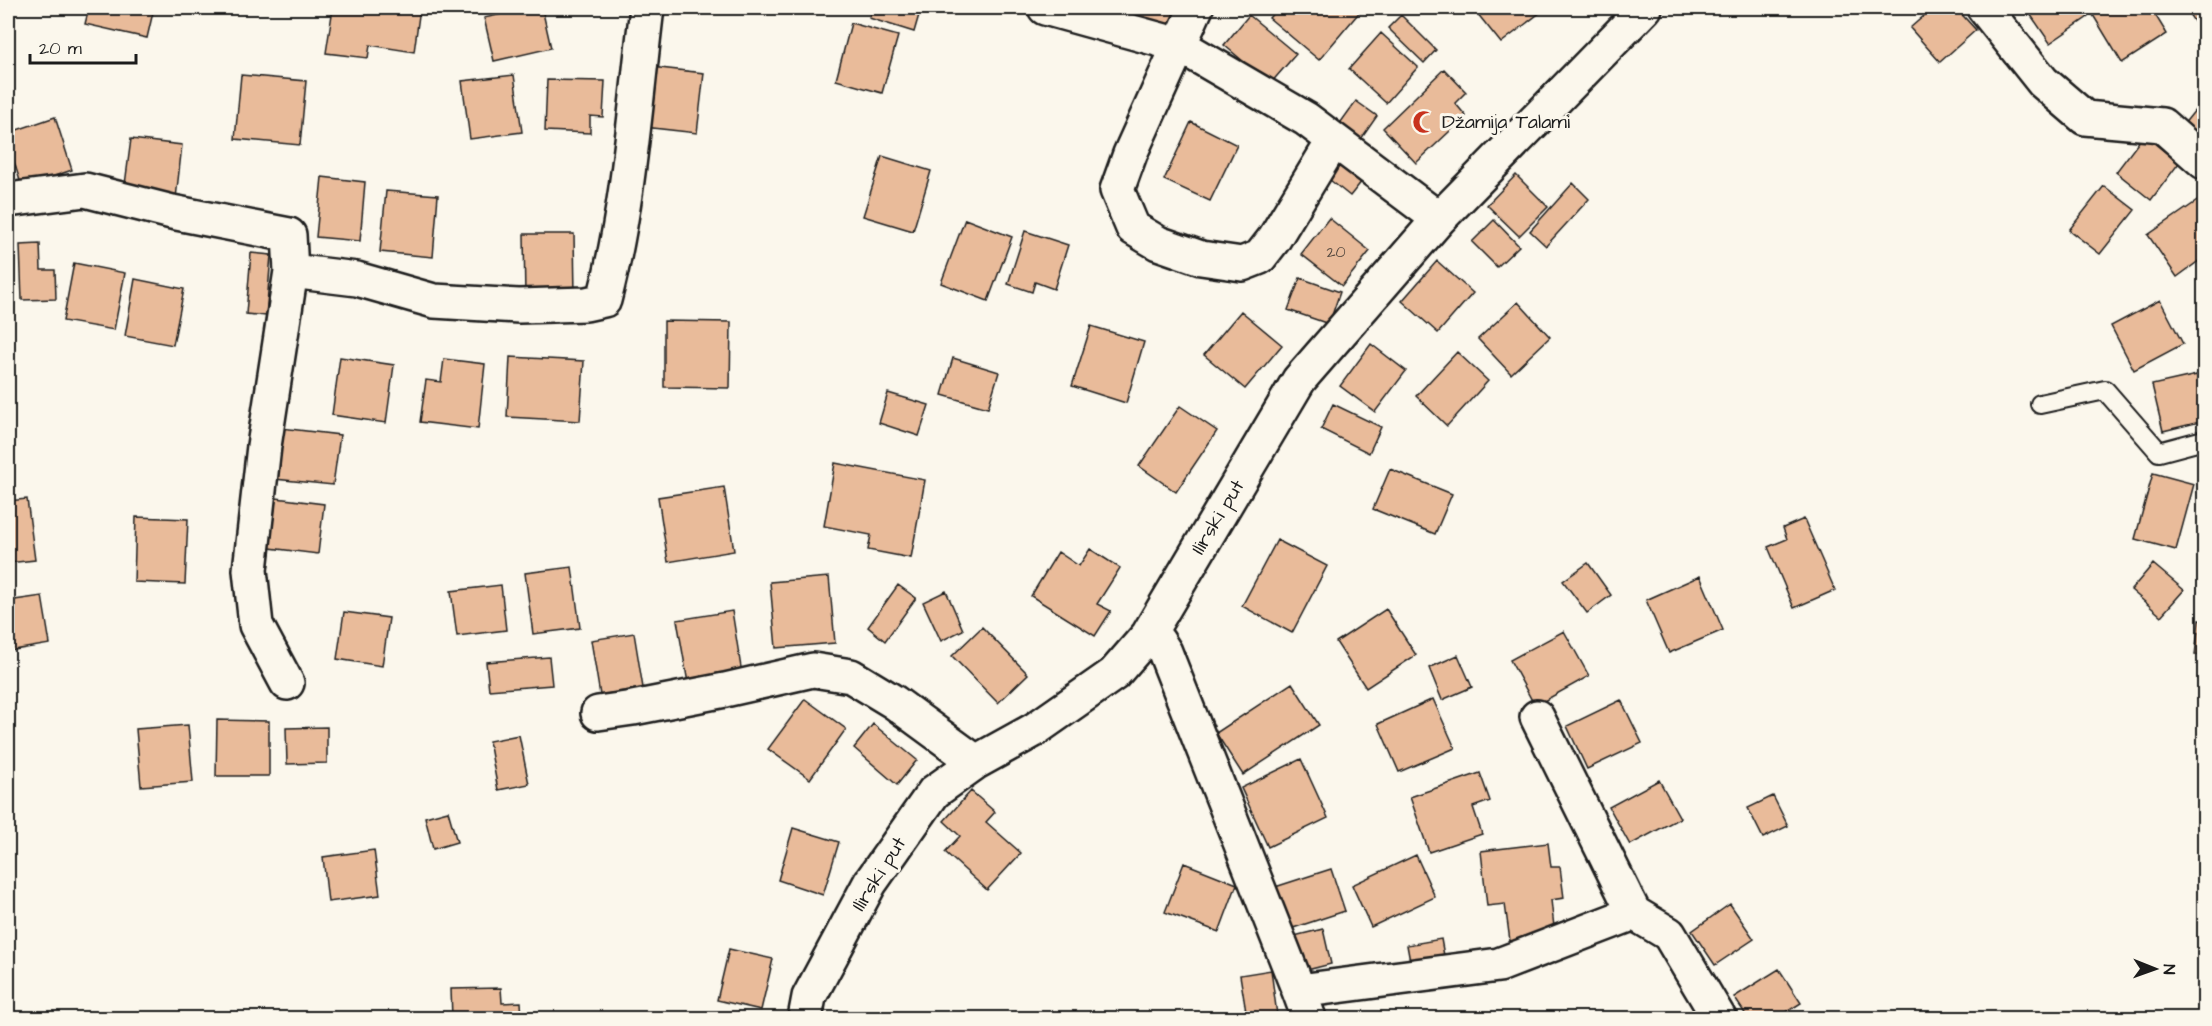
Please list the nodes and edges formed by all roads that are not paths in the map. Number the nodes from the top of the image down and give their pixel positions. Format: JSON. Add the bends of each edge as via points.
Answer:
{"nodes":[{"id":1,"x":646,"y":8,"type":"edge"},
{"id":2,"x":1045,"y":8,"type":"edge"},
{"id":3,"x":1196,"y":8,"type":"edge"},
{"id":4,"x":1645,"y":8,"type":"edge"},
{"id":5,"x":1984,"y":8,"type":"edge"},
{"id":6,"x":1179,"y":45,"type":"junction"},
{"id":7,"x":1334,"y":140,"type":"junction"},
{"id":8,"x":2205,"y":162,"type":"edge"},
{"id":9,"x":8,"y":200,"type":"edge"},
{"id":10,"x":1439,"y":219,"type":"junction"},
{"id":11,"x":291,"y":272,"type":"junction"},
{"id":12,"x":2040,"y":404,"type":"dead end"},
{"id":13,"x":2205,"y":440,"type":"edge"},
{"id":14,"x":1148,"y":635,"type":"junction"},
{"id":15,"x":286,"y":683,"type":"dead end"},
{"id":16,"x":598,"y":713,"type":"dead end"},
{"id":17,"x":1537,"y":717,"type":"dead end"},
{"id":18,"x":976,"y":762,"type":"junction"},
{"id":19,"x":1634,"y":912,"type":"junction"},
{"id":20,"x":1304,"y":1005,"type":"edge"},
{"id":21,"x":805,"y":1018,"type":"edge"},
{"id":22,"x":1719,"y":1018,"type":"edge"}],
"edges":[{"from":1,"to":11,"type":"street","via":[[622,211],[604,300],[519,306],[434,301],[357,279]]},
{"from":2,"to":6,"type":"street"},
{"from":3,"to":6,"type":"street"},
{"from":4,"to":10,"type":"street","name":"Ilirski put"},
{"from":5,"to":8,"type":"street","via":[[2043,82],[2085,118],[2162,125]]},
{"from":6,"to":7,"type":"street","via":[[1306,119]]},
{"from":6,"to":7,"type":"street","via":[[1118,190],[1133,228],[1149,238],[1201,258],[1242,264],[1260,257]]},
{"from":7,"to":10,"type":"street"},
{"from":9,"to":11,"type":"street","via":[[85,190],[289,236]]},
{"from":10,"to":14,"type":"street","name":"Ilirski put","via":[[1299,380]]},
{"from":11,"to":15,"type":"street","via":[[264,446],[250,570],[256,625]]},
{"from":12,"to":13,"type":"lane","via":[[2105,390],[2159,452]]},
{"from":14,"to":18,"type":"street","name":"Ilirski put","via":[[1114,675],[1034,730]]},
{"from":14,"to":20,"type":"street","via":[[1165,652]]},
{"from":16,"to":18,"type":"street","via":[[813,670],[851,676]]},
{"from":17,"to":19,"type":"street"},
{"from":18,"to":21,"type":"street","name":"Ilirski put","via":[[934,792],[870,883],[809,997]]},
{"from":19,"to":20,"type":"street","via":[[1499,965]]},
{"from":19,"to":22,"type":"street","via":[[1669,934]]}]}
